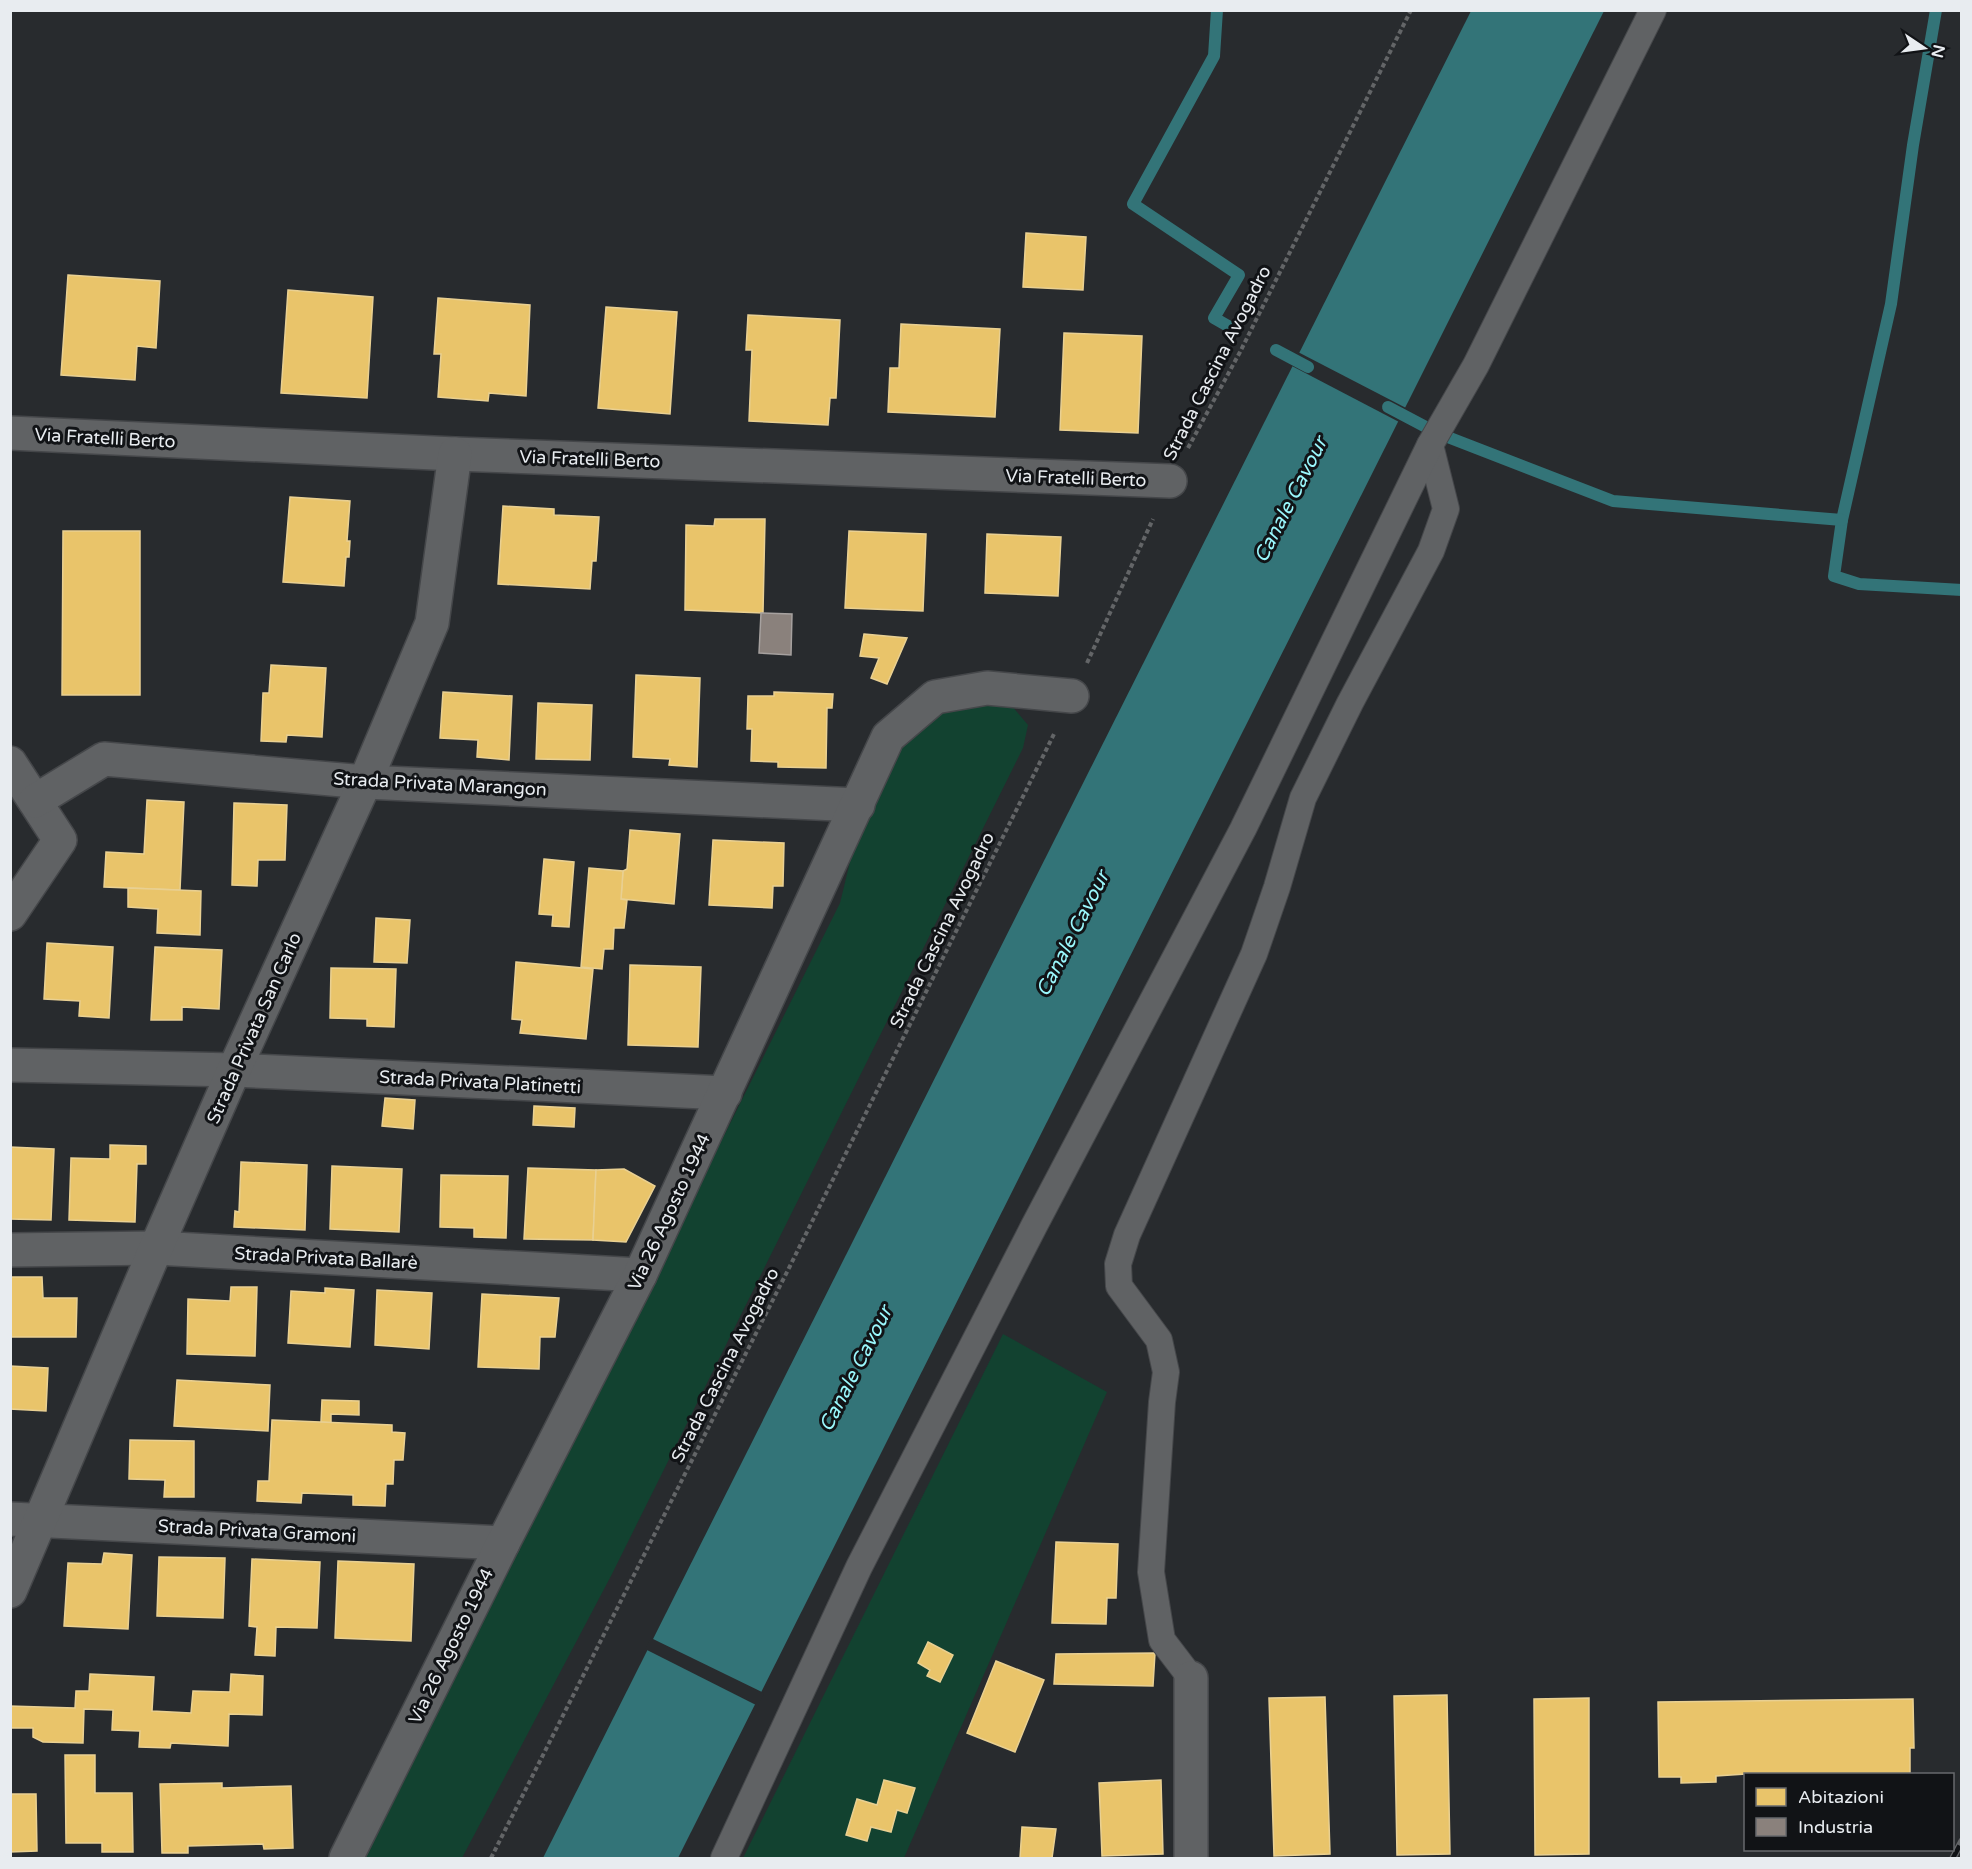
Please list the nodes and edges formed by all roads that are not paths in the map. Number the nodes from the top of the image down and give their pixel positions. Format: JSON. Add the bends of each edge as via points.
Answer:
{"nodes":[{"id":1,"x":1653,"y":10,"type":"edge"},
{"id":2,"x":10,"y":433,"type":"edge"},
{"id":3,"x":1430,"y":445,"type":"junction"},
{"id":4,"x":455,"y":454,"type":"junction"},
{"id":5,"x":1170,"y":481,"type":"road end"},
{"id":6,"x":1072,"y":696,"type":"road end"},
{"id":7,"x":10,"y":764,"type":"edge"},
{"id":8,"x":365,"y":782,"type":"junction"},
{"id":9,"x":35,"y":801,"type":"junction"},
{"id":10,"x":858,"y":805,"type":"junction"},
{"id":11,"x":10,"y":914,"type":"edge"},
{"id":12,"x":10,"y":1065,"type":"edge"},
{"id":13,"x":234,"y":1070,"type":"junction"},
{"id":14,"x":725,"y":1093,"type":"junction"},
{"id":15,"x":156,"y":1248,"type":"junction"},
{"id":16,"x":10,"y":1250,"type":"edge"},
{"id":17,"x":640,"y":1275,"type":"junction"},
{"id":18,"x":26,"y":1520,"type":"edge"},
{"id":19,"x":503,"y":1543,"type":"junction"},
{"id":20,"x":10,"y":1591,"type":"edge"},
{"id":21,"x":1191,"y":1678,"type":"joint"},
{"id":22,"x":346,"y":1858,"type":"edge"},
{"id":23,"x":724,"y":1858,"type":"edge"},
{"id":24,"x":1191,"y":1858,"type":"edge"}],
"edges":[{"from":1,"to":3,"type":"lane","via":[[1476,365]]},
{"from":2,"to":4,"type":"street","name":"Via Fratelli Berto"},
{"from":3,"to":21,"type":"lane","via":[[1446,509],[1431,551],[1303,798],[1254,954],[1154,1172],[1118,1264],[1119,1286],[1159,1340],[1166,1372],[1151,1572],[1162,1640]]},
{"from":3,"to":23,"type":"lane","via":[[1243,829],[859,1567]]},
{"from":4,"to":5,"type":"street","name":"Via Fratelli Berto"},
{"from":4,"to":8,"type":"street","name":"Strada Privata San Carlo","via":[[432,623]]},
{"from":6,"to":10,"type":"street","name":"Via 26 Agosto 1944","via":[[987,688],[935,697],[888,737]]},
{"from":7,"to":9,"type":"street"},
{"from":8,"to":9,"type":"street","name":"Strada Privata Marangon","via":[[104,759]]},
{"from":8,"to":10,"type":"street","name":"Strada Privata Marangon"},
{"from":8,"to":13,"type":"street","name":"Strada Privata San Carlo"},
{"from":9,"to":11,"type":"street","via":[[60,840]]},
{"from":10,"to":14,"type":"street","name":"Via 26 Agosto 1944"},
{"from":12,"to":13,"type":"street","name":"Strada Privata Platinetti"},
{"from":13,"to":14,"type":"street","name":"Strada Privata Platinetti"},
{"from":13,"to":15,"type":"street","name":"Strada Privata San Carlo"},
{"from":14,"to":17,"type":"street","name":"Via 26 Agosto 1944"},
{"from":15,"to":16,"type":"street","name":"Strada Privata Ballarè"},
{"from":15,"to":17,"type":"street","name":"Strada Privata Ballarè"},
{"from":15,"to":18,"type":"street","name":"Strada Privata San Carlo"},
{"from":17,"to":19,"type":"street","name":"Via 26 Agosto 1944"},
{"from":18,"to":19,"type":"street","name":"Strada Privata Gramoni"},
{"from":18,"to":20,"type":"street","name":"Strada Privata San Carlo"},
{"from":19,"to":22,"type":"street","name":"Via 26 Agosto 1944"},
{"from":21,"to":24,"type":"street"}]}
